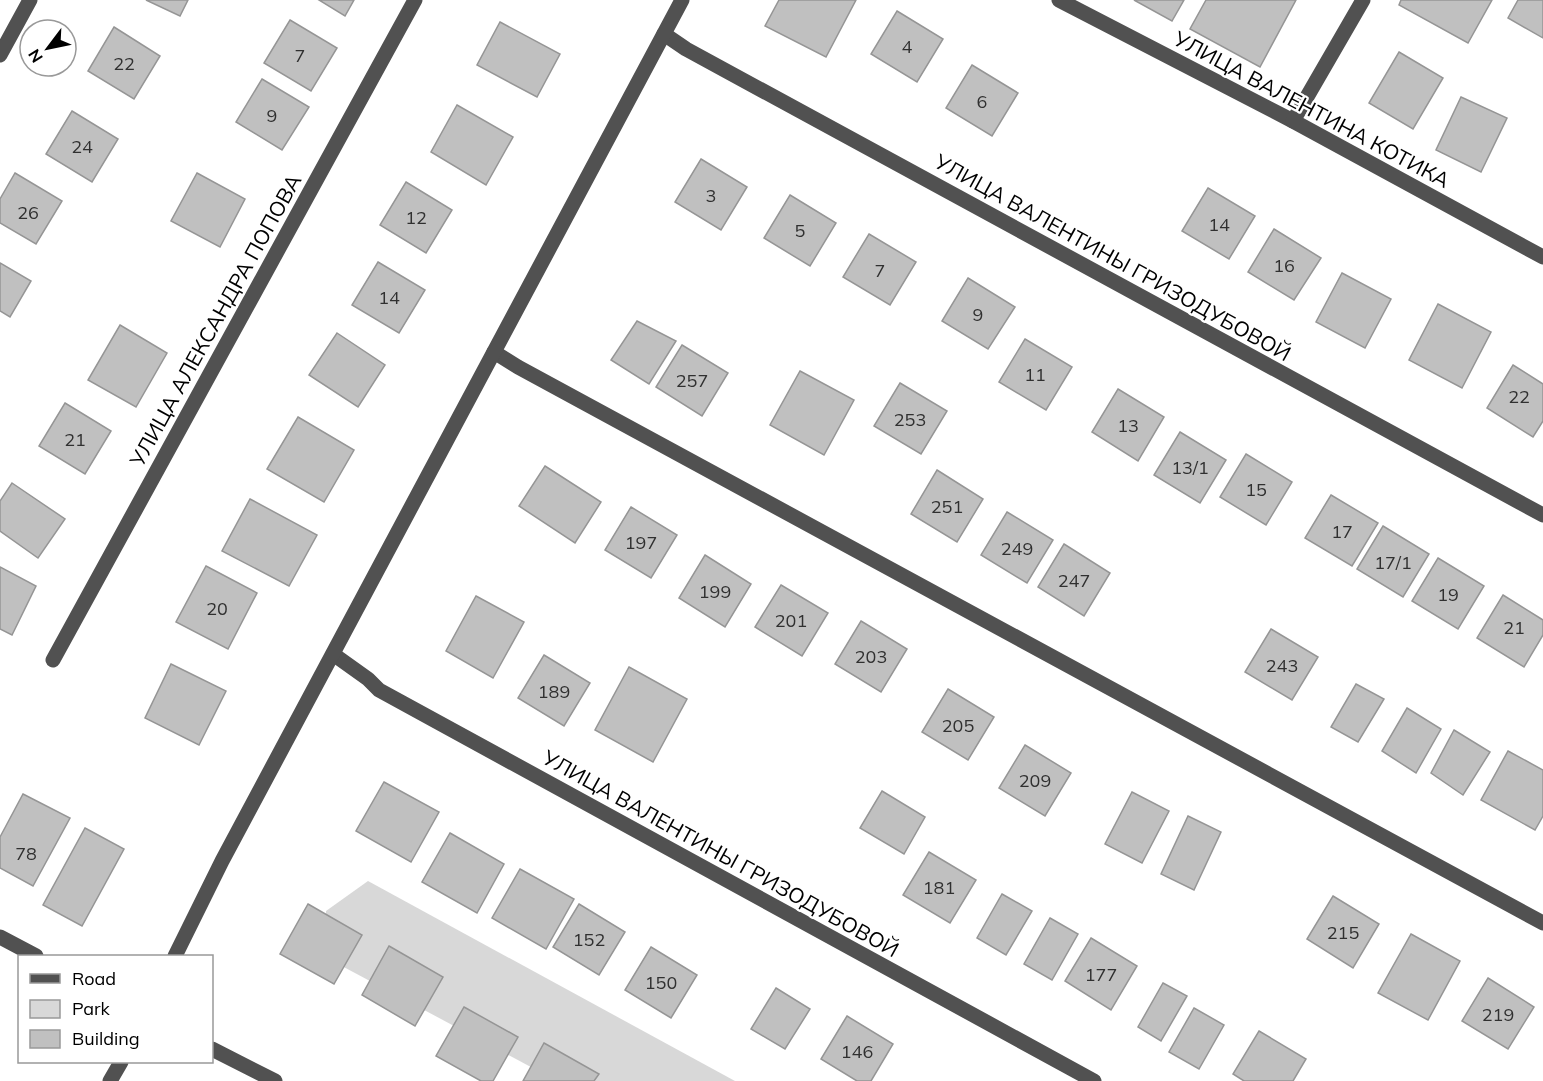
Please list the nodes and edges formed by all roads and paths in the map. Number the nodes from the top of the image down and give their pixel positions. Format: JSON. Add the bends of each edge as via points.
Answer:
{"nodes":[{"id":1,"x":30,"y":0,"type":"edge"},
{"id":2,"x":415,"y":0,"type":"edge"},
{"id":3,"x":682,"y":0,"type":"edge"},
{"id":4,"x":1059,"y":0,"type":"edge"},
{"id":5,"x":1363,"y":0,"type":"edge"},
{"id":6,"x":664,"y":34,"type":"junction"},
{"id":7,"x":0,"y":54,"type":"edge"},
{"id":8,"x":1293,"y":121,"type":"junction"},
{"id":9,"x":1543,"y":257,"type":"edge"},
{"id":10,"x":494,"y":352,"type":"junction"},
{"id":11,"x":1543,"y":515,"type":"edge"},
{"id":12,"x":333,"y":654,"type":"junction"},
{"id":13,"x":53,"y":660,"type":"dead end"},
{"id":14,"x":1543,"y":923,"type":"edge"},
{"id":15,"x":0,"y":937,"type":"edge"},
{"id":16,"x":32,"y":955,"type":"edge"},
{"id":17,"x":176,"y":955,"type":"edge"},
{"id":18,"x":213,"y":1050,"type":"edge"},
{"id":19,"x":120,"y":1063,"type":"edge"},
{"id":20,"x":111,"y":1081,"type":"edge"},
{"id":21,"x":275,"y":1081,"type":"edge"},
{"id":22,"x":1094,"y":1081,"type":"edge"}],
"edges":[{"from":1,"to":7,"type":"street"},
{"from":2,"to":13,"type":"street","name":"УЛИЦА АЛЕКСАНДРА ПОПОВА"},
{"from":3,"to":6,"type":"street"},
{"from":4,"to":8,"type":"street","name":"УЛИЦА ВАЛЕНТИНА КОТИКА"},
{"from":5,"to":8,"type":"street"},
{"from":6,"to":10,"type":"street"},
{"from":6,"to":11,"type":"street","name":"УЛИЦА ВАЛЕНТИНЫ ГРИЗОДУБОВОЙ"},
{"from":8,"to":9,"type":"street","name":"УЛИЦА ВАЛЕНТИНА КОТИКА"},
{"from":10,"to":12,"type":"street"},
{"from":10,"to":14,"type":"street"},
{"from":12,"to":17,"type":"street"},
{"from":12,"to":22,"type":"street","name":"УЛИЦА ВАЛЕНТИНЫ ГРИЗОДУБОВОЙ","via":[[379,690]]},
{"from":15,"to":16,"type":"street"},
{"from":18,"to":21,"type":"street"},
{"from":19,"to":20,"type":"street"}]}
